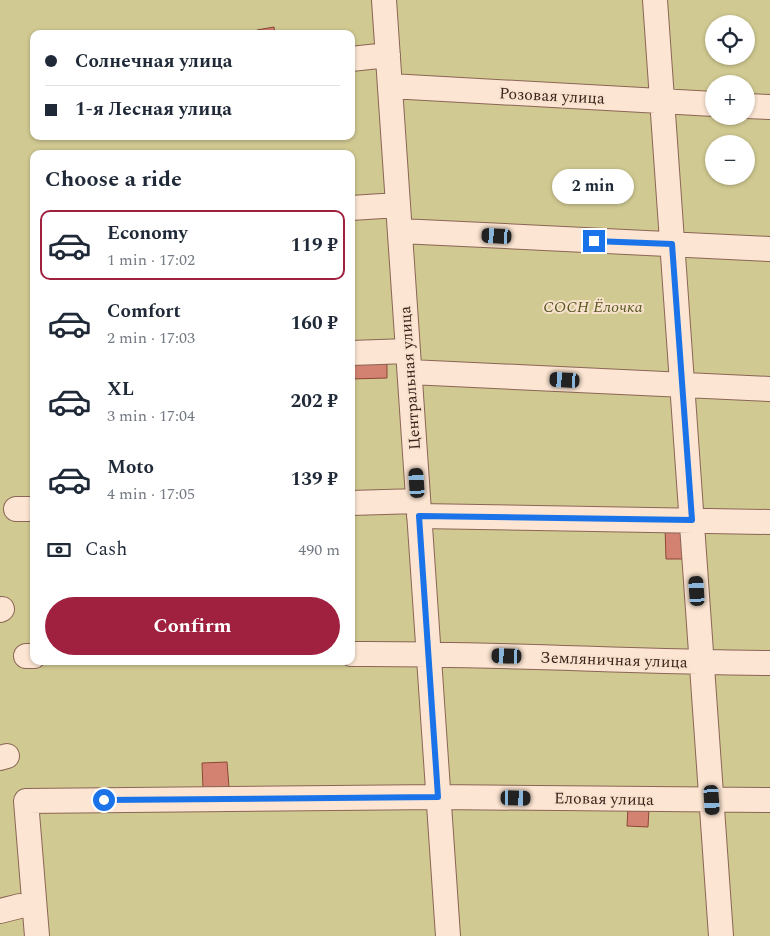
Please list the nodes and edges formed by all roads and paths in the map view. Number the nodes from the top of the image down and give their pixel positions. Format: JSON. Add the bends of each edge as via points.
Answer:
{"nodes":[{"id":1,"x":384,"y":0,"type":"edge"},
{"id":2,"x":655,"y":0,"type":"edge"},
{"id":3,"x":388,"y":55,"type":"junction"},
{"id":4,"x":355,"y":59,"type":"edge"},
{"id":5,"x":390,"y":86,"type":"junction"},
{"id":6,"x":662,"y":102,"type":"junction"},
{"id":7,"x":705,"y":104,"type":"edge"},
{"id":8,"x":755,"y":106,"type":"edge"},
{"id":9,"x":770,"y":106,"type":"edge"},
{"id":10,"x":398,"y":204,"type":"junction"},
{"id":11,"x":355,"y":208,"type":"edge"},
{"id":12,"x":400,"y":231,"type":"junction"},
{"id":13,"x":672,"y":244,"type":"junction"},
{"id":14,"x":770,"y":249,"type":"edge"},
{"id":15,"x":355,"y":354,"type":"edge"},
{"id":16,"x":409,"y":361,"type":"junction"},
{"id":17,"x":682,"y":385,"type":"junction"},
{"id":18,"x":770,"y":389,"type":"edge"},
{"id":19,"x":355,"y":503,"type":"edge"},
{"id":20,"x":419,"y":509,"type":"junction"},
{"id":21,"x":692,"y":520,"type":"junction"},
{"id":22,"x":770,"y":522,"type":"edge"},
{"id":23,"x":355,"y":654,"type":"edge"},
{"id":24,"x":429,"y":654,"type":"junction"},
{"id":25,"x":702,"y":662,"type":"junction"},
{"id":26,"x":770,"y":663,"type":"edge"},
{"id":27,"x":438,"y":797,"type":"junction"},
{"id":28,"x":712,"y":800,"type":"junction"},
{"id":29,"x":770,"y":800,"type":"edge"},
{"id":30,"x":37,"y":936,"type":"edge"},
{"id":31,"x":448,"y":936,"type":"edge"},
{"id":32,"x":721,"y":936,"type":"edge"}],
"edges":[{"from":1,"to":3,"type":"street","name":"Центральная улица"},
{"from":2,"to":6,"type":"street"},
{"from":3,"to":4,"type":"street"},
{"from":3,"to":5,"type":"street","name":"Центральная улица"},
{"from":5,"to":6,"type":"street","name":"Розовая улица"},
{"from":5,"to":10,"type":"street","name":"Центральная улица"},
{"from":6,"to":7,"type":"street","name":"Розовая улица"},
{"from":6,"to":13,"type":"street"},
{"from":8,"to":9,"type":"street"},
{"from":10,"to":11,"type":"street"},
{"from":10,"to":12,"type":"street","name":"Центральная улица"},
{"from":12,"to":13,"type":"street"},
{"from":12,"to":16,"type":"street","name":"Центральная улица"},
{"from":13,"to":14,"type":"street"},
{"from":13,"to":17,"type":"street"},
{"from":15,"to":16,"type":"street"},
{"from":16,"to":17,"type":"street"},
{"from":16,"to":20,"type":"street","name":"Центральная улица"},
{"from":17,"to":18,"type":"street"},
{"from":17,"to":21,"type":"street"},
{"from":19,"to":20,"type":"street"},
{"from":20,"to":21,"type":"street"},
{"from":20,"to":24,"type":"street","name":"Центральная улица"},
{"from":21,"to":22,"type":"street"},
{"from":21,"to":25,"type":"street"},
{"from":23,"to":24,"type":"street","name":"Земляничная улица"},
{"from":24,"to":25,"type":"street","name":"Земляничная улица"},
{"from":24,"to":27,"type":"street","name":"Центральная улица"},
{"from":25,"to":26,"type":"street","name":"Земляничная улица"},
{"from":25,"to":28,"type":"street"},
{"from":27,"to":28,"type":"street","name":"Еловая улица"},
{"from":27,"to":30,"type":"street","name":"Еловая улица","via":[[26,800]]},
{"from":27,"to":31,"type":"street","name":"Центральная улица"},
{"from":28,"to":29,"type":"street","name":"Еловая улица"},
{"from":28,"to":32,"type":"street"}]}
